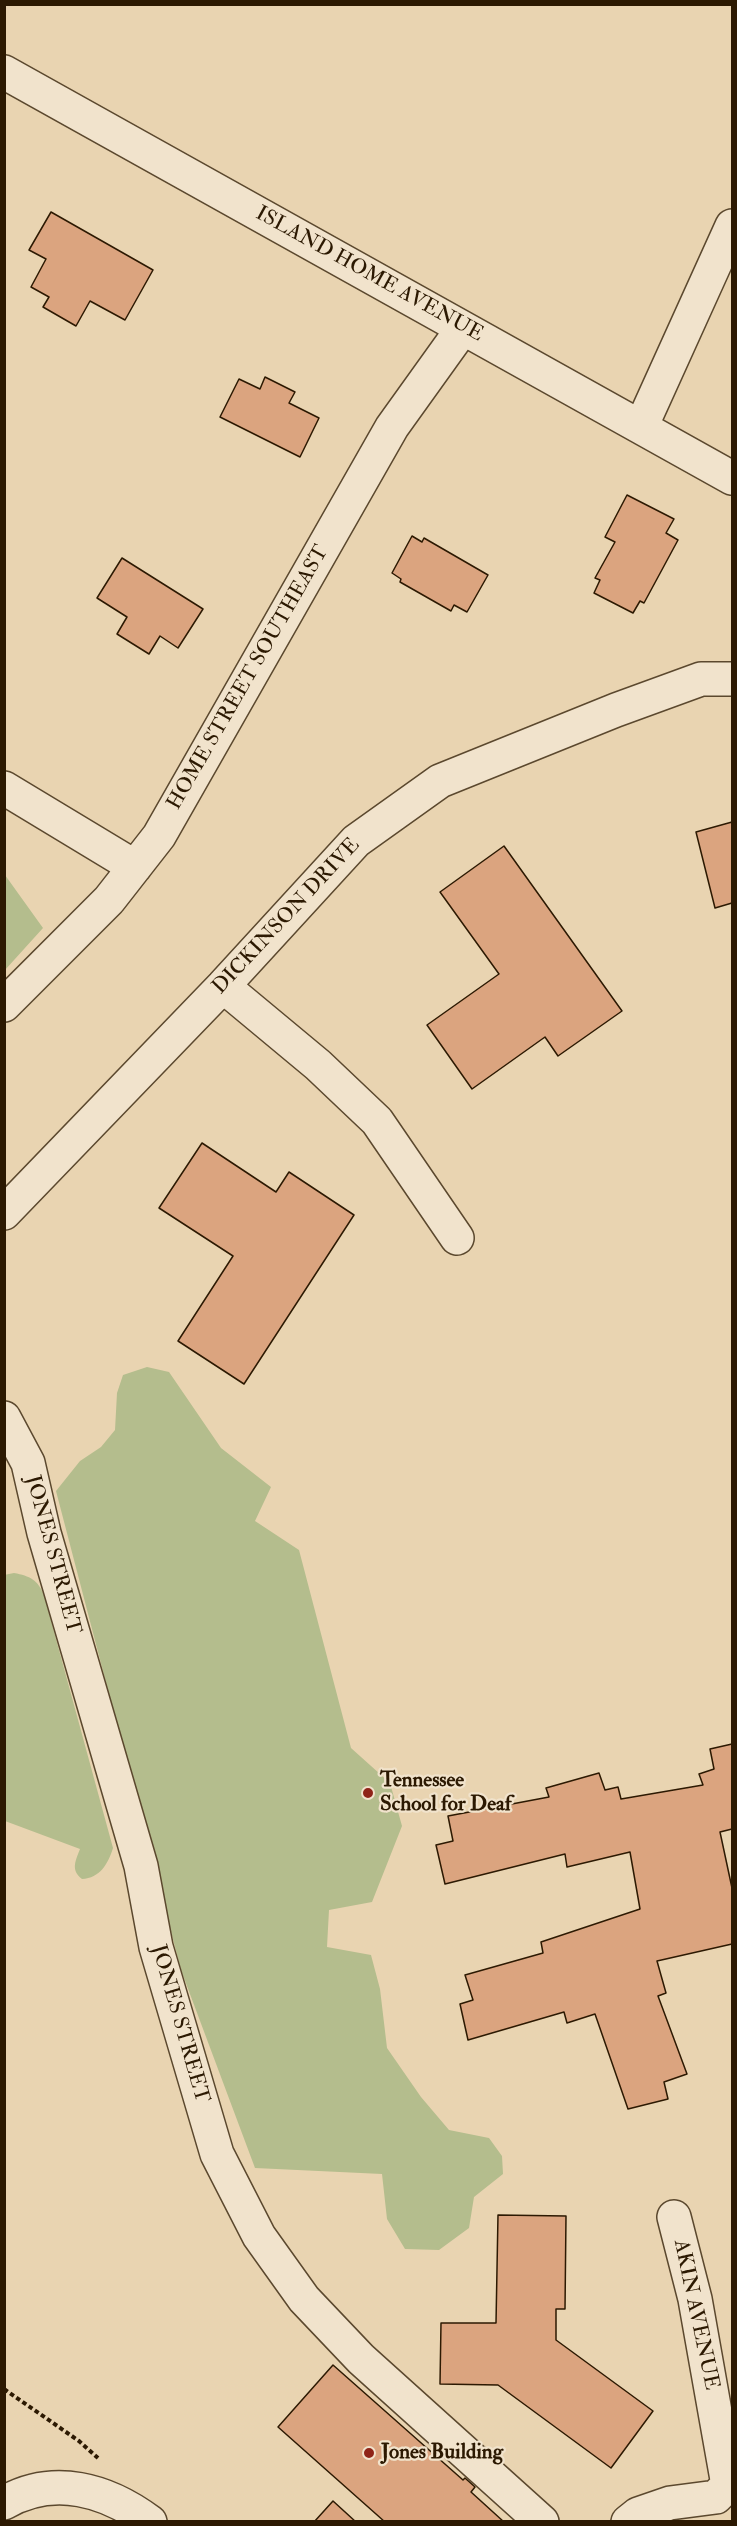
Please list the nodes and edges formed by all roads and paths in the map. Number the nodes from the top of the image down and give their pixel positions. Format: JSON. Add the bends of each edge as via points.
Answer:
{"nodes":[{"id":1,"x":4,"y":72,"type":"edge"},
{"id":2,"x":732,"y":226,"type":"edge"},
{"id":3,"x":463,"y":328,"type":"junction"},
{"id":4,"x":641,"y":427,"type":"junction"},
{"id":5,"x":732,"y":478,"type":"edge"},
{"id":6,"x":732,"y":679,"type":"edge"},
{"id":7,"x":4,"y":788,"type":"edge"},
{"id":8,"x":135,"y":867,"type":"junction"},
{"id":9,"x":224,"y":986,"type":"junction"},
{"id":10,"x":4,"y":1005,"type":"edge"},
{"id":11,"x":4,"y":1213,"type":"edge"},
{"id":12,"x":457,"y":1238,"type":"dead end"},
{"id":13,"x":4,"y":1418,"type":"edge"},
{"id":14,"x":674,"y":2217,"type":"dead end"},
{"id":15,"x":4,"y":2389,"type":"edge"},
{"id":16,"x":102,"y":2461,"type":"dead end"},
{"id":17,"x":4,"y":2503,"type":"edge"},
{"id":18,"x":150,"y":2522,"type":"edge"},
{"id":19,"x":542,"y":2522,"type":"edge"},
{"id":20,"x":628,"y":2522,"type":"edge"}],
"edges":[{"from":1,"to":3,"type":"street","name":"ISLAND HOME AVENUE"},
{"from":2,"to":4,"type":"street"},
{"from":3,"to":4,"type":"street","name":"ISLAND HOME AVENUE"},
{"from":3,"to":8,"type":"street","name":"HOME STREET SOUTHEAST","via":[[392,427],[159,836]]},
{"from":4,"to":5,"type":"street","name":"ISLAND HOME AVENUE"},
{"from":6,"to":9,"type":"street","name":"DICKINSON DRIVE","via":[[701,679],[440,781],[356,841]]},
{"from":7,"to":8,"type":"street"},
{"from":8,"to":10,"type":"street","name":"HOME STREET SOUTHEAST","via":[[109,900]]},
{"from":9,"to":11,"type":"street","name":"DICKINSON DRIVE"},
{"from":9,"to":12,"type":"street","via":[[318,1065],[376,1121]]},
{"from":13,"to":19,"type":"street","name":"JONES STREET","via":[[28,1463],[44,1533],[141,1866],[156,1947],[217,2154],[260,2236],[304,2299],[361,2359]]},
{"from":14,"to":20,"type":"street","name":"AKIN AVENUE","via":[[695,2299],[728,2485],[716,2497],[670,2503],[638,2514]]},
{"from":15,"to":16,"type":"path"},
{"from":17,"to":18,"type":"street","via":[[39,2489],[80,2488],[127,2505]]}]}
